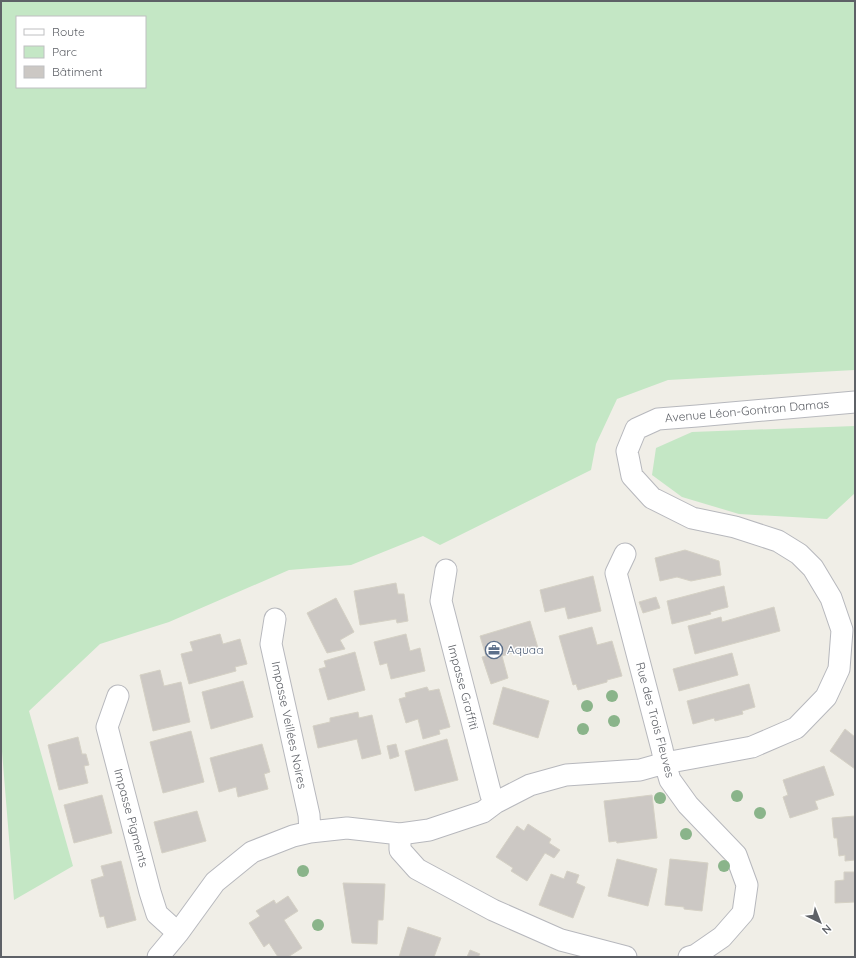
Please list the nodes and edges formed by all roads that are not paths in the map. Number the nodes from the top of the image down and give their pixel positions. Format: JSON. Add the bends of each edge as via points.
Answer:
{"nodes":[{"id":1,"x":855,"y":402,"type":"edge"},
{"id":2,"x":625,"y":554,"type":"dead end"},
{"id":3,"x":446,"y":570,"type":"dead end"},
{"id":4,"x":275,"y":619,"type":"dead end"},
{"id":5,"x":118,"y":696,"type":"dead end"},
{"id":6,"x":665,"y":763,"type":"junction"},
{"id":7,"x":495,"y":804,"type":"junction"},
{"id":8,"x":310,"y":832,"type":"junction"},
{"id":9,"x":400,"y":834,"type":"junction"},
{"id":10,"x":178,"y":933,"type":"junction"},
{"id":11,"x":158,"y":957,"type":"edge"},
{"id":12,"x":626,"y":957,"type":"edge"},
{"id":13,"x":689,"y":957,"type":"edge"}],
"edges":[{"from":1,"to":6,"type":"street","name":"Avenue Léon-Gontran Damas","via":[[658,419],[636,430],[627,451],[632,476],[652,498],[692,518],[735,527],[778,541],[799,554],[813,568],[831,598],[842,630],[839,670],[826,697],[796,728],[752,747]]},
{"from":2,"to":6,"type":"street","name":"Rue des Trois Fleuves","via":[[616,573]]},
{"from":3,"to":7,"type":"street","name":"Impasse Graffiti","via":[[441,602]]},
{"from":4,"to":8,"type":"street","name":"Impasse Veillées Noires","via":[[271,644],[309,815]]},
{"from":5,"to":10,"type":"street","name":"Impasse Pigments","via":[[107,727],[157,914]]},
{"from":6,"to":7,"type":"street","name":"Avenue Léon-Gontran Damas","via":[[640,770],[566,775],[530,785]]},
{"from":6,"to":13,"type":"street","name":"Rue des Trois Fleuves","via":[[670,780],[688,805],[736,855],[747,885],[744,913],[722,937]]},
{"from":7,"to":9,"type":"street","name":"Avenue Léon-Gontran Damas","via":[[483,812],[429,830]]},
{"from":8,"to":9,"type":"street","name":"Avenue Léon-Gontran Damas","via":[[347,828]]},
{"from":8,"to":10,"type":"street","name":"Avenue Léon-Gontran Damas","via":[[252,852],[215,882]]},
{"from":9,"to":12,"type":"street","via":[[400,850],[417,869],[493,910],[562,940]]},
{"from":10,"to":11,"type":"street","name":"Avenue Léon-Gontran Damas"}]}
